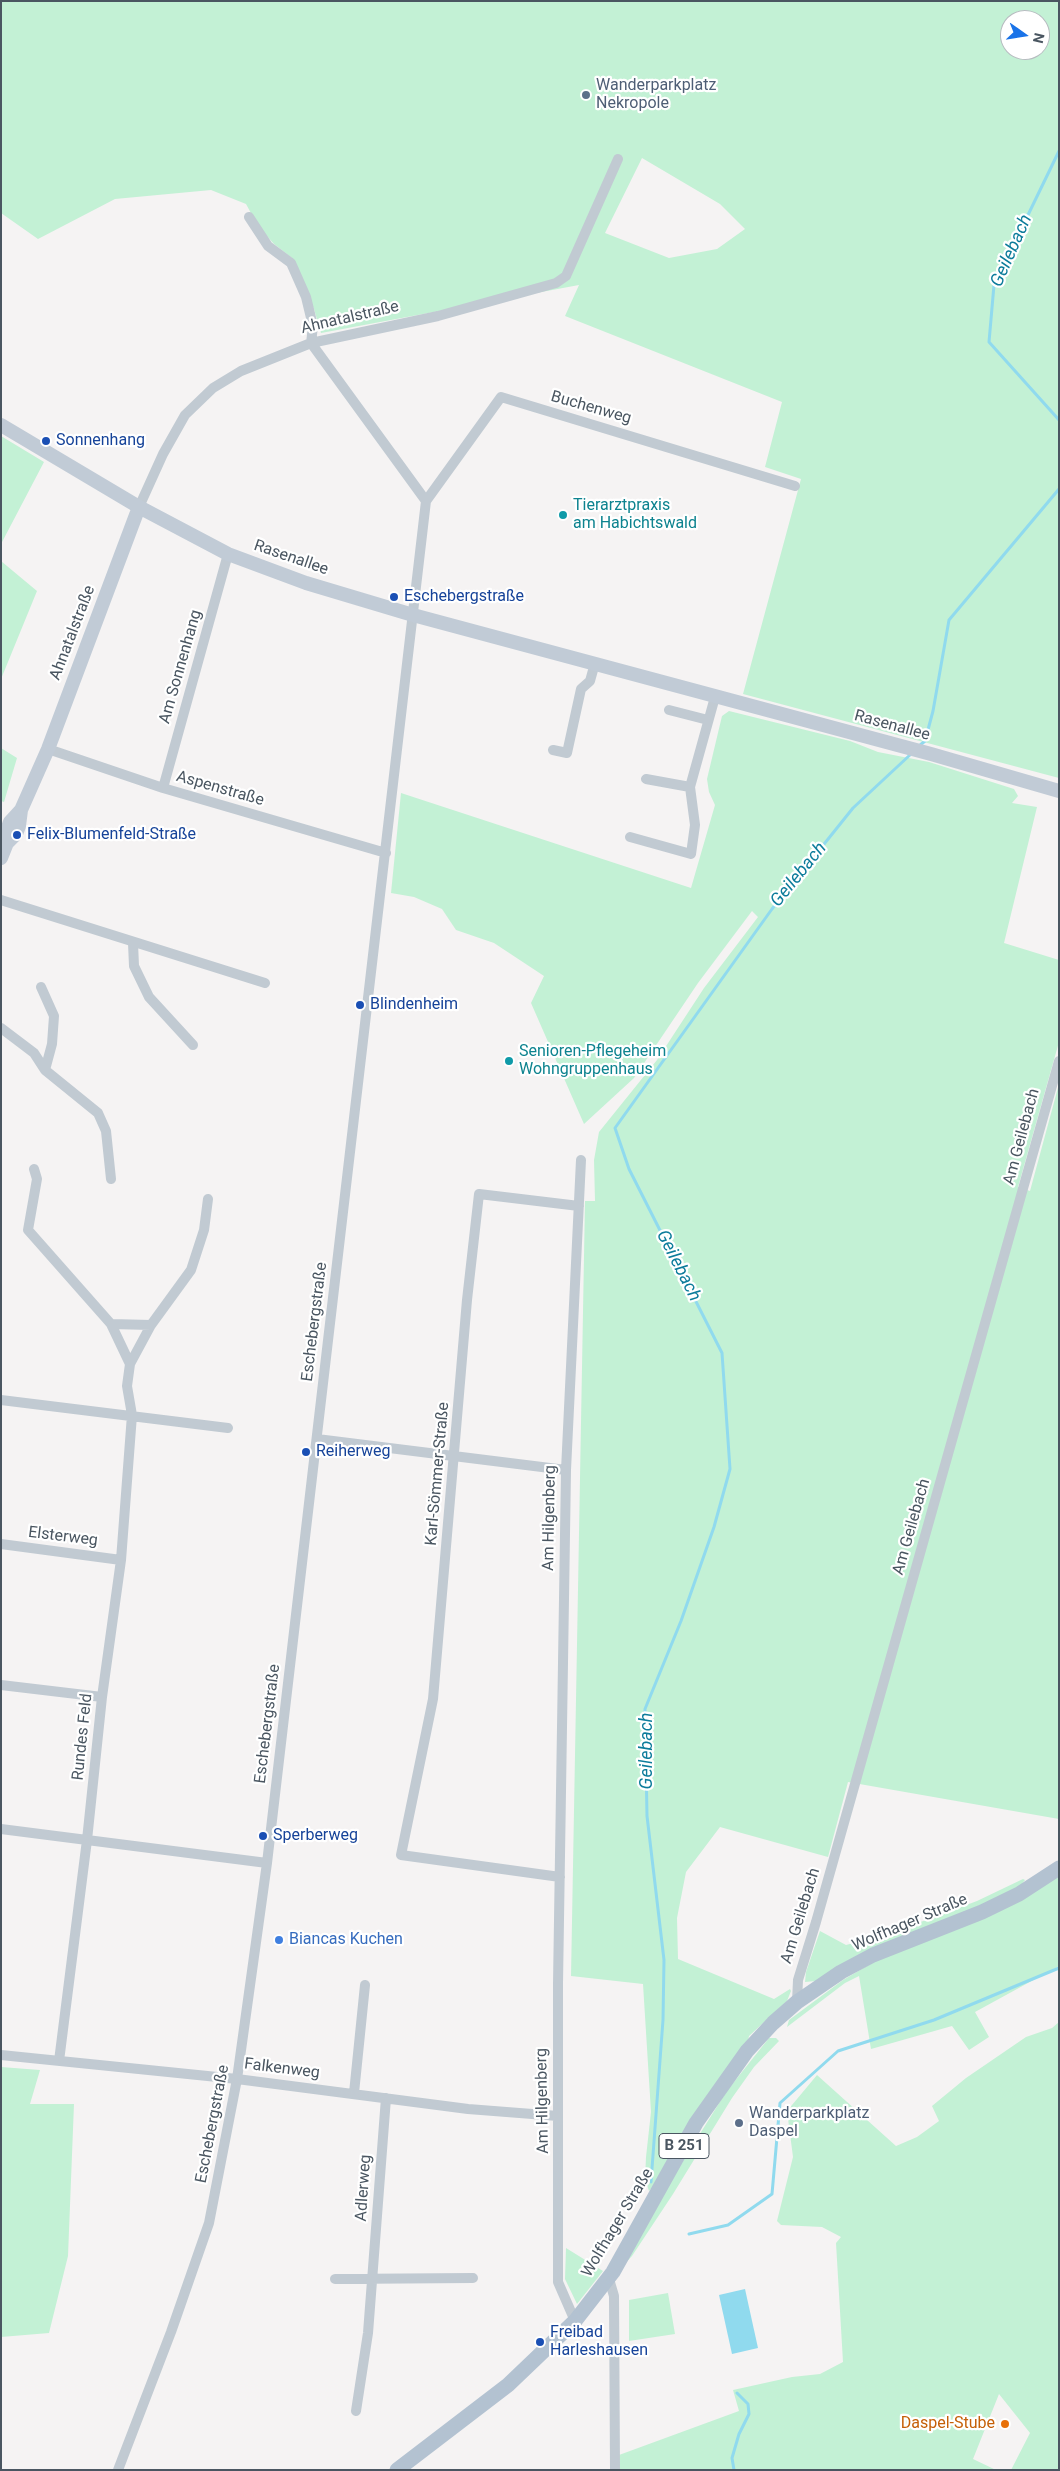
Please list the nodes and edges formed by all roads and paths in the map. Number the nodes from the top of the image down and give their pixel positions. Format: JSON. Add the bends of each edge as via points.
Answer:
{"nodes":[{"id":1,"x":618,"y":159,"type":"dead end"},
{"id":2,"x":249,"y":217,"type":"dead end"},
{"id":3,"x":311,"y":343,"type":"junction"},
{"id":4,"x":1,"y":425,"type":"edge"},
{"id":5,"x":795,"y":486,"type":"dead end"},
{"id":6,"x":426,"y":501,"type":"junction"},
{"id":7,"x":139,"y":507,"type":"junction"},
{"id":8,"x":228,"y":554,"type":"junction"},
{"id":9,"x":414,"y":615,"type":"junction"},
{"id":10,"x":595,"y":663,"type":"junction"},
{"id":11,"x":715,"y":697,"type":"junction"},
{"id":12,"x":669,"y":710,"type":"dead end"},
{"id":13,"x":708,"y":720,"type":"junction"},
{"id":14,"x":48,"y":748,"type":"junction"},
{"id":15,"x":553,"y":750,"type":"dead end"},
{"id":16,"x":646,"y":779,"type":"dead end"},
{"id":17,"x":163,"y":788,"type":"junction"},
{"id":18,"x":690,"y":788,"type":"junction"},
{"id":19,"x":1059,"y":791,"type":"edge"},
{"id":20,"x":630,"y":837,"type":"dead end"},
{"id":21,"x":386,"y":852,"type":"junction"},
{"id":22,"x":1,"y":858,"type":"edge"},
{"id":23,"x":1,"y":900,"type":"edge"},
{"id":24,"x":134,"y":943,"type":"junction"},
{"id":25,"x":265,"y":982,"type":"dead end"},
{"id":26,"x":41,"y":987,"type":"dead end"},
{"id":27,"x":1,"y":1028,"type":"edge"},
{"id":28,"x":193,"y":1045,"type":"dead end"},
{"id":29,"x":1059,"y":1060,"type":"edge"},
{"id":30,"x":45,"y":1070,"type":"junction"},
{"id":31,"x":581,"y":1160,"type":"dead end"},
{"id":32,"x":34,"y":1168,"type":"dead end"},
{"id":33,"x":111,"y":1179,"type":"dead end"},
{"id":34,"x":208,"y":1198,"type":"dead end"},
{"id":35,"x":579,"y":1206,"type":"junction"},
{"id":36,"x":111,"y":1324,"type":"junction"},
{"id":37,"x":151,"y":1325,"type":"junction"},
{"id":38,"x":130,"y":1364,"type":"junction"},
{"id":39,"x":1,"y":1400,"type":"edge"},
{"id":40,"x":132,"y":1415,"type":"junction"},
{"id":41,"x":228,"y":1428,"type":"dead end"},
{"id":42,"x":317,"y":1439,"type":"junction"},
{"id":43,"x":455,"y":1457,"type":"junction"},
{"id":44,"x":566,"y":1470,"type":"junction"},
{"id":45,"x":1,"y":1544,"type":"edge"},
{"id":46,"x":121,"y":1560,"type":"junction"},
{"id":47,"x":1,"y":1685,"type":"edge"},
{"id":48,"x":102,"y":1697,"type":"junction"},
{"id":49,"x":1,"y":1829,"type":"edge"},
{"id":50,"x":87,"y":1840,"type":"junction"},
{"id":51,"x":267,"y":1862,"type":"junction"},
{"id":52,"x":1059,"y":1868,"type":"edge"},
{"id":53,"x":560,"y":1877,"type":"junction"},
{"id":54,"x":365,"y":1986,"type":"dead end"},
{"id":55,"x":797,"y":2002,"type":"junction"},
{"id":56,"x":1,"y":2055,"type":"edge"},
{"id":57,"x":59,"y":2061,"type":"junction"},
{"id":58,"x":237,"y":2079,"type":"junction"},
{"id":59,"x":354,"y":2093,"type":"junction"},
{"id":60,"x":386,"y":2098,"type":"junction"},
{"id":61,"x":558,"y":2116,"type":"junction"},
{"id":62,"x":472,"y":2278,"type":"dead end"},
{"id":63,"x":609,"y":2278,"type":"junction"},
{"id":64,"x":335,"y":2279,"type":"dead end"},
{"id":65,"x":372,"y":2280,"type":"junction"},
{"id":66,"x":575,"y":2321,"type":"junction"},
{"id":67,"x":356,"y":2411,"type":"dead end"},
{"id":68,"x":118,"y":2470,"type":"edge"},
{"id":69,"x":397,"y":2470,"type":"edge"},
{"id":70,"x":615,"y":2470,"type":"edge"}],
"edges":[{"from":1,"to":3,"type":"street","name":"Ahnatalstraße","via":[[566,276],[556,283],[438,316]]},
{"from":2,"to":3,"type":"street","via":[[268,246],[290,263],[306,297],[313,326]]},
{"from":3,"to":6,"type":"street"},
{"from":3,"to":7,"type":"street","name":"Ahnatalstraße","via":[[241,371],[213,388],[185,415]]},
{"from":4,"to":7,"type":"main road","name":"Rasenallee"},
{"from":5,"to":6,"type":"street","name":"Buchenweg","via":[[501,397]]},
{"from":6,"to":9,"type":"street","name":"Eschebergstraße"},
{"from":7,"to":8,"type":"main road","name":"Rasenallee"},
{"from":7,"to":14,"type":"main road","name":"Ahnatalstraße"},
{"from":8,"to":9,"type":"main road","name":"Rasenallee","via":[[306,583]]},
{"from":8,"to":17,"type":"street","name":"Am Sonnenhang"},
{"from":9,"to":10,"type":"main road","name":"Rasenallee"},
{"from":9,"to":21,"type":"street","name":"Eschebergstraße"},
{"from":10,"to":11,"type":"main road","name":"Rasenallee"},
{"from":10,"to":15,"type":"street","via":[[590,681],[582,689],[567,753]]},
{"from":11,"to":13,"type":"street"},
{"from":11,"to":19,"type":"main road","name":"Rasenallee"},
{"from":12,"to":13,"type":"street"},
{"from":13,"to":18,"type":"street"},
{"from":14,"to":17,"type":"street","name":"Aspenstraße"},
{"from":14,"to":22,"type":"main road","name":"Ahnatalstraße","via":[[21,810],[10,822]]},
{"from":16,"to":18,"type":"street"},
{"from":17,"to":21,"type":"street","name":"Aspenstraße"},
{"from":18,"to":20,"type":"street","via":[[695,825],[691,854]]},
{"from":21,"to":42,"type":"street","name":"Eschebergstraße"},
{"from":23,"to":24,"type":"street"},
{"from":24,"to":25,"type":"street"},
{"from":24,"to":28,"type":"street","via":[[134,966],[149,997]]},
{"from":26,"to":30,"type":"street","via":[[54,1016],[52,1044]]},
{"from":27,"to":30,"type":"street","via":[[34,1053]]},
{"from":29,"to":55,"type":"street","name":"Am Geilebach","via":[[798,1980]]},
{"from":30,"to":33,"type":"street","via":[[98,1113],[106,1131]]},
{"from":31,"to":35,"type":"street","name":"Am Hilgenberg"},
{"from":32,"to":36,"type":"street","via":[[38,1179],[28,1230]]},
{"from":34,"to":37,"type":"street","via":[[204,1230],[191,1270]]},
{"from":35,"to":43,"type":"street","name":"Karl-Sömmer-Straße","via":[[479,1194]]},
{"from":35,"to":44,"type":"street","name":"Am Hilgenberg"},
{"from":36,"to":37,"type":"street"},
{"from":36,"to":38,"type":"street"},
{"from":37,"to":38,"type":"street"},
{"from":38,"to":40,"type":"street","name":"Rundes Feld","via":[[127,1386]]},
{"from":39,"to":40,"type":"street"},
{"from":40,"to":41,"type":"street"},
{"from":40,"to":46,"type":"street","name":"Rundes Feld"},
{"from":42,"to":43,"type":"street"},
{"from":42,"to":51,"type":"street","name":"Eschebergstraße"},
{"from":43,"to":44,"type":"street"},
{"from":43,"to":53,"type":"street","name":"Karl-Sömmer-Straße","via":[[433,1699],[401,1855]]},
{"from":44,"to":53,"type":"street","name":"Am Hilgenberg"},
{"from":45,"to":46,"type":"street","name":"Elsterweg"},
{"from":46,"to":48,"type":"street","name":"Rundes Feld"},
{"from":47,"to":48,"type":"street"},
{"from":48,"to":50,"type":"street","name":"Rundes Feld"},
{"from":49,"to":50,"type":"street"},
{"from":50,"to":51,"type":"street"},
{"from":50,"to":57,"type":"street","name":"Rundes Feld"},
{"from":51,"to":58,"type":"street","name":"Eschebergstraße"},
{"from":52,"to":55,"type":"main road","name":"Wolfhager Straße","number":"B 251","via":[[1019,1894],[982,1912],[874,1955],[841,1972]]},
{"from":53,"to":61,"type":"street","name":"Am Hilgenberg"},
{"from":54,"to":59,"type":"street"},
{"from":55,"to":63,"type":"main road","name":"Wolfhager Straße","number":"B 251","via":[[747,2051],[696,2124]]},
{"from":56,"to":57,"type":"street","name":"Falkenweg"},
{"from":57,"to":58,"type":"street","name":"Falkenweg"},
{"from":58,"to":59,"type":"street","name":"Falkenweg"},
{"from":58,"to":68,"type":"street","name":"Eschebergstraße","via":[[209,2223]]},
{"from":59,"to":60,"type":"street","name":"Falkenweg"},
{"from":60,"to":61,"type":"street","name":"Falkenweg"},
{"from":60,"to":65,"type":"street","name":"Adlerweg"},
{"from":61,"to":66,"type":"street","name":"Am Hilgenberg","via":[[558,2282]]},
{"from":62,"to":65,"type":"street"},
{"from":63,"to":66,"type":"main road","name":"Wolfhager Straße","number":"B 251"},
{"from":63,"to":70,"type":"street","via":[[614,2296]]},
{"from":64,"to":65,"type":"street"},
{"from":65,"to":67,"type":"street","name":"Adlerweg"},
{"from":66,"to":69,"type":"main road","name":"Wolfhager Straße","number":"B 251","via":[[508,2385]]}]}
